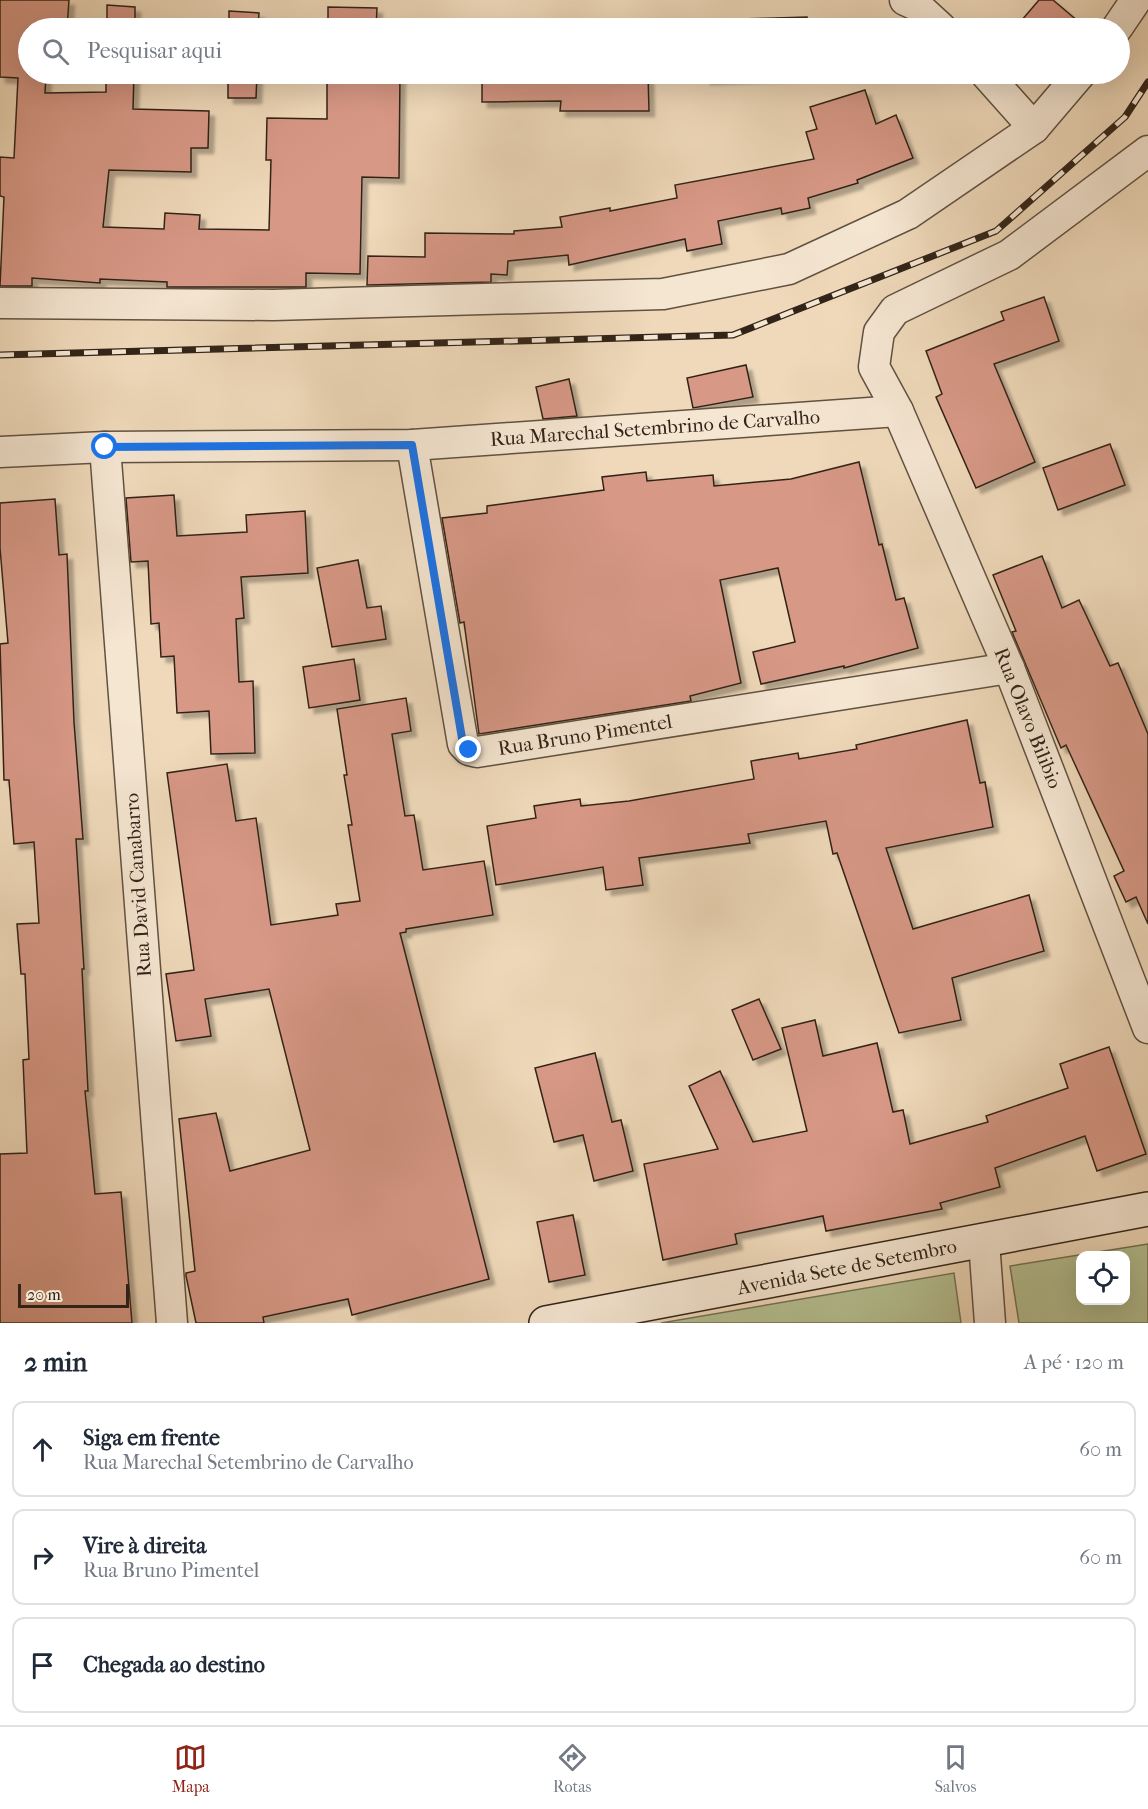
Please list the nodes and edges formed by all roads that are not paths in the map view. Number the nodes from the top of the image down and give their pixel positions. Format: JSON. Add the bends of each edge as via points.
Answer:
{"nodes":[{"id":1,"x":905,"y":0,"type":"edge"},
{"id":2,"x":1136,"y":0,"type":"edge"},
{"id":3,"x":930,"y":18,"type":"edge"},
{"id":4,"x":1124,"y":18,"type":"edge"},
{"id":5,"x":995,"y":84,"type":"edge"},
{"id":6,"x":1071,"y":84,"type":"edge"},
{"id":7,"x":1034,"y":128,"type":"junction"},
{"id":8,"x":1148,"y":151,"type":"edge"},
{"id":9,"x":0,"y":303,"type":"edge"},
{"id":10,"x":898,"y":411,"type":"junction"},
{"id":11,"x":412,"y":445,"type":"junction"},
{"id":12,"x":105,"y":447,"type":"junction"},
{"id":13,"x":0,"y":452,"type":"edge"},
{"id":14,"x":1009,"y":668,"type":"junction"},
{"id":15,"x":1148,"y":1028,"type":"edge"},
{"id":16,"x":1148,"y":1209,"type":"edge"},
{"id":17,"x":984,"y":1242,"type":"junction"},
{"id":18,"x":172,"y":1323,"type":"edge"},
{"id":19,"x":546,"y":1323,"type":"edge"},
{"id":20,"x":990,"y":1323,"type":"edge"}],
"edges":[{"from":1,"to":3,"type":"street"},
{"from":2,"to":4,"type":"street"},
{"from":5,"to":7,"type":"street"},
{"from":6,"to":7,"type":"street"},
{"from":7,"to":9,"type":"street","via":[[908,214],[789,269],[663,294],[273,305]]},
{"from":8,"to":10,"type":"street","via":[[1009,255],[895,310],[879,332],[874,367]]},
{"from":10,"to":11,"type":"street","name":"Rua Marechal Setembrino de Carvalho"},
{"from":10,"to":14,"type":"street","name":"Rua Olavo Bilibio"},
{"from":11,"to":12,"type":"street","name":"Rua Marechal Setembrino de Carvalho"},
{"from":11,"to":14,"type":"street","name":"Rua Bruno Pimentel","via":[[463,744],[469,750],[477,752]]},
{"from":12,"to":13,"type":"street","name":"Rua Marechal Setembrino de Carvalho"},
{"from":12,"to":18,"type":"street","name":"Rua David Canabarro"},
{"from":14,"to":15,"type":"street","name":"Rua Olavo Bilibio"},
{"from":16,"to":17,"type":"street","name":"Avenida Sete de Setembro"},
{"from":17,"to":19,"type":"street","name":"Avenida Sete de Setembro"},
{"from":17,"to":20,"type":"street"}]}
